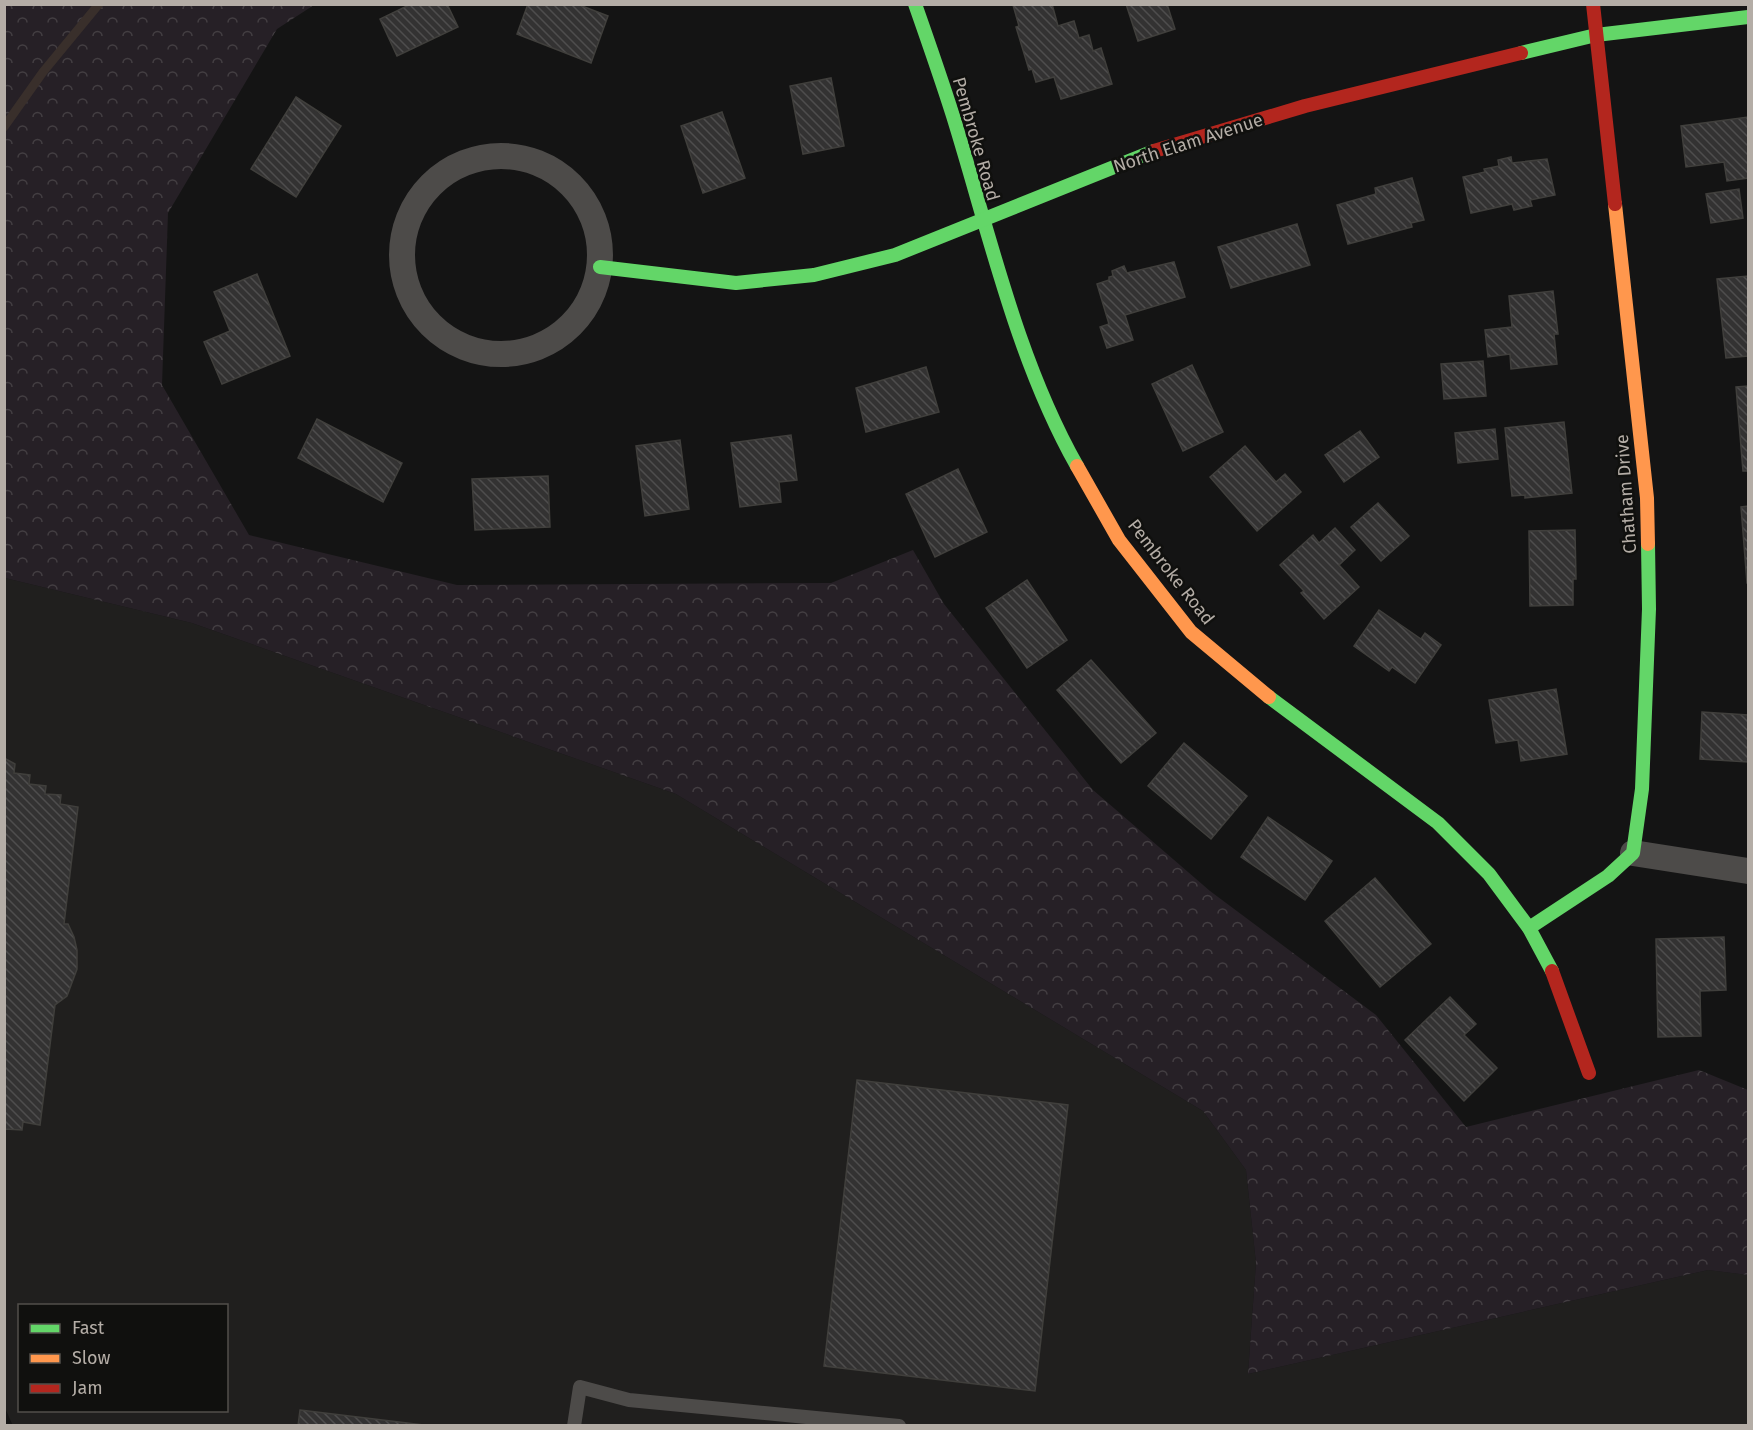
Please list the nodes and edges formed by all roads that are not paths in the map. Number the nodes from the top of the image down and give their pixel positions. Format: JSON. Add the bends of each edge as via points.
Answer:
{"nodes":[{"id":1,"x":915,"y":4,"type":"edge"},
{"id":2,"x":1593,"y":4,"type":"edge"},
{"id":3,"x":1749,"y":17,"type":"edge"},
{"id":4,"x":1596,"y":35,"type":"junction"},
{"id":5,"x":982,"y":222,"type":"junction"},
{"id":6,"x":600,"y":267,"type":"junction"},
{"id":7,"x":1633,"y":853,"type":"junction"},
{"id":8,"x":1749,"y":871,"type":"edge"},
{"id":9,"x":1528,"y":928,"type":"junction"},
{"id":10,"x":1589,"y":1073,"type":"dead end"},
{"id":11,"x":574,"y":1425,"type":"edge"},
{"id":12,"x":899,"y":1425,"type":"edge"}],
"edges":[{"from":1,"to":5,"type":"street","name":"Pembroke Road"},
{"from":2,"to":4,"type":"street","name":"Chatham Drive"},
{"from":3,"to":4,"type":"street","name":"North Elam Avenue"},
{"from":4,"to":5,"type":"street","name":"North Elam Avenue","via":[[1305,106],[1147,153]]},
{"from":4,"to":7,"type":"street","name":"Chatham Drive","via":[[1647,498],[1649,609],[1642,789]]},
{"from":5,"to":6,"type":"street","name":"North Elam Avenue","via":[[895,255],[814,275],[736,283]]},
{"from":5,"to":9,"type":"street","name":"Pembroke Road","via":[[1062,439],[1126,549],[1191,632],[1292,716],[1438,823],[1489,874]]},
{"from":6,"to":6,"type":"street","via":[[591,298],[574,323],[549,342],[520,352],[490,353],[460,345],[434,327],[415,303],[404,274],[403,240],[414,207],[435,180],[465,162],[498,155],[521,158],[562,176],[586,202],[598,233]]},
{"from":7,"to":8,"type":"street"},
{"from":7,"to":9,"type":"street","via":[[1608,876]]},
{"from":9,"to":10,"type":"street","name":"Pembroke Road","via":[[1551,964]]},
{"from":11,"to":12,"type":"lane","via":[[580,1387],[629,1400]]}]}
